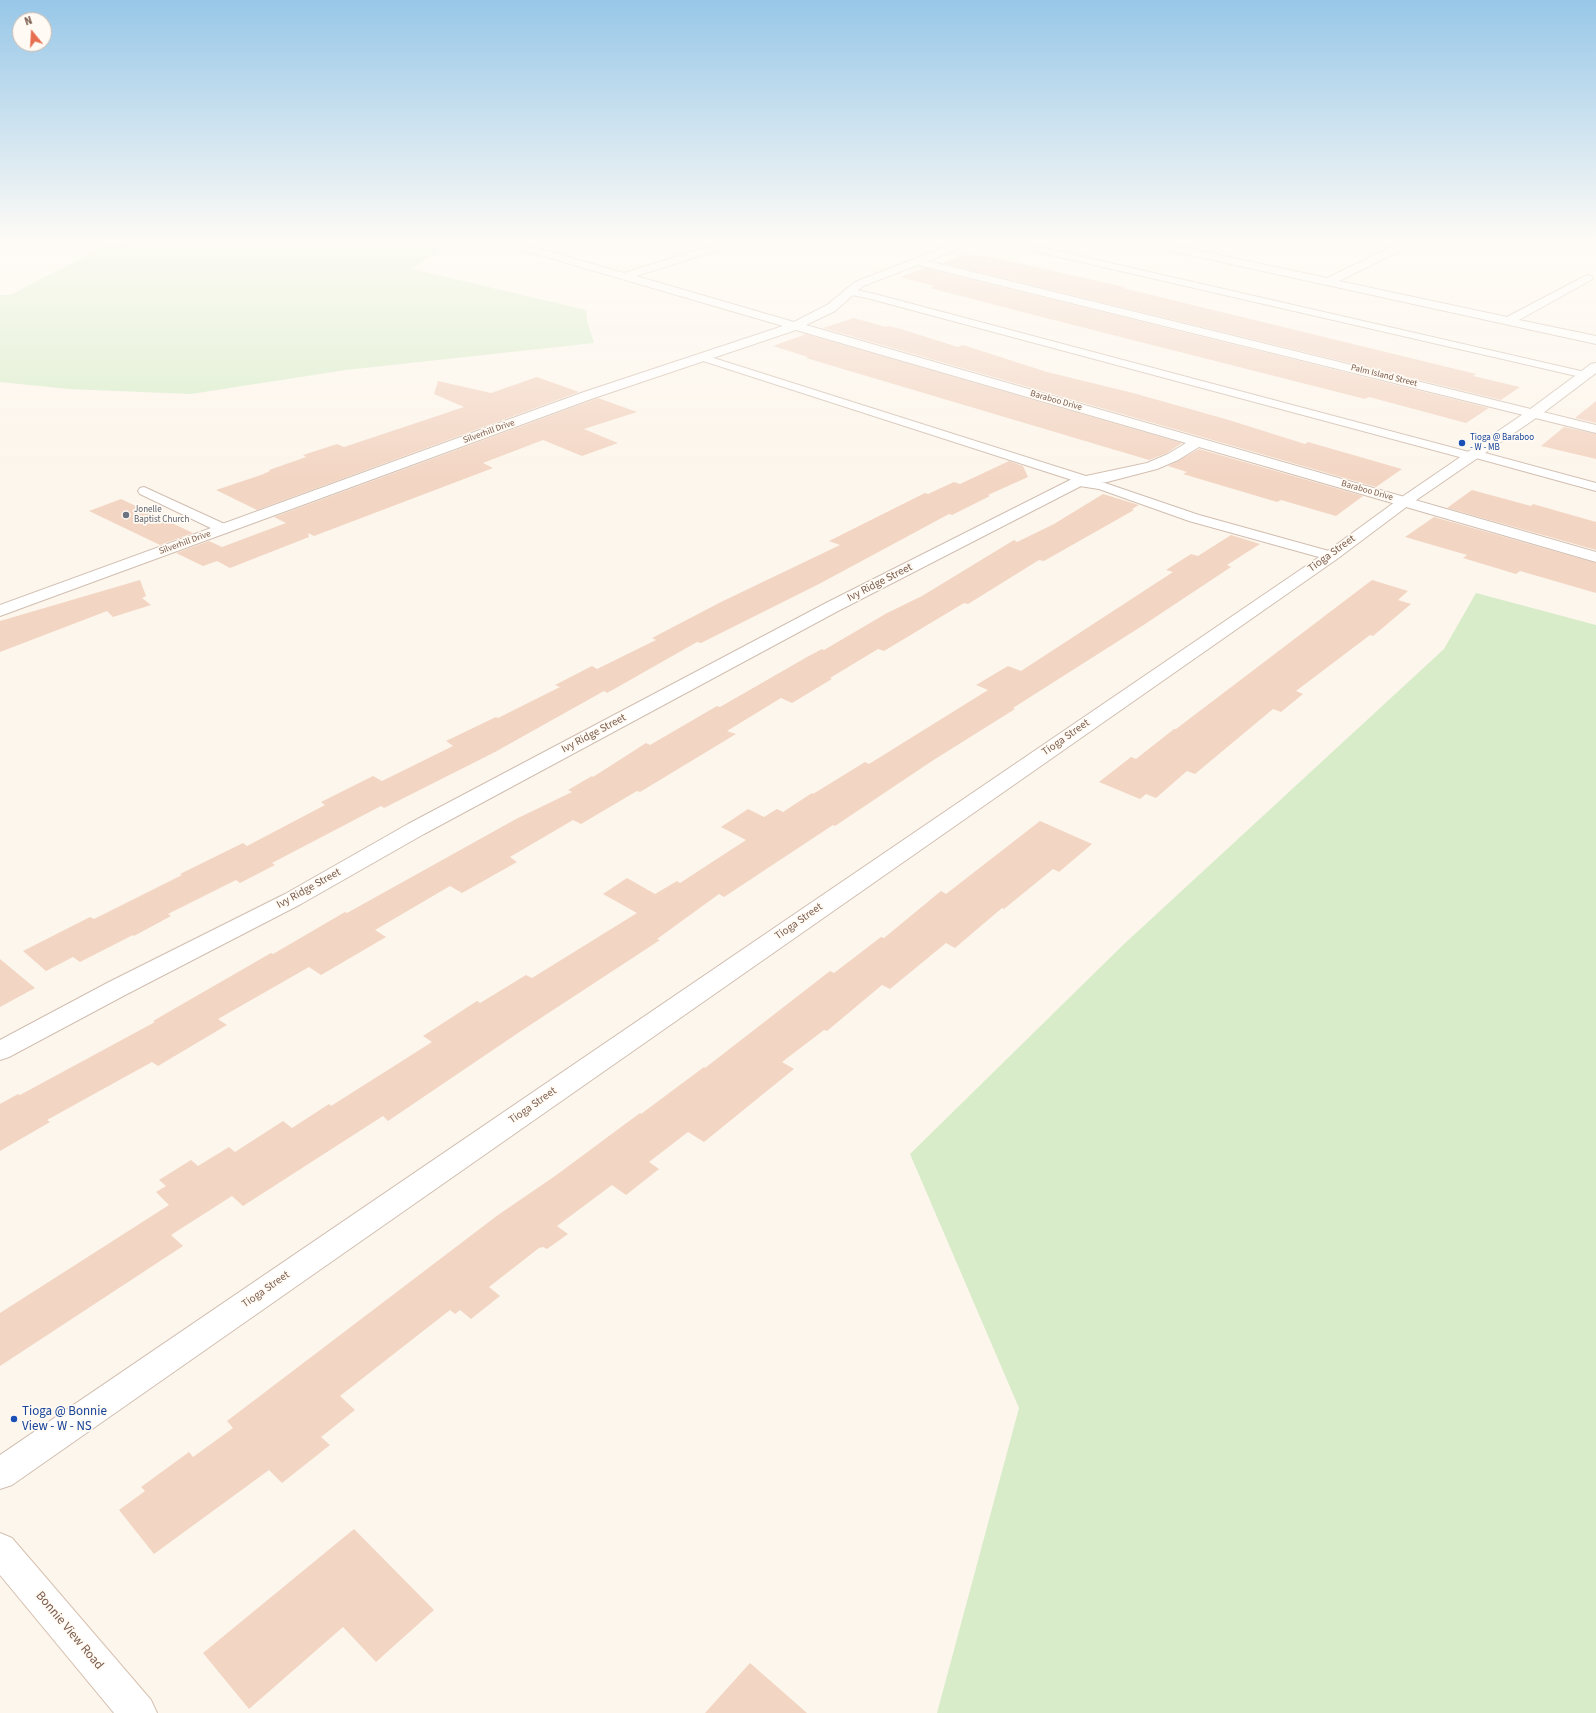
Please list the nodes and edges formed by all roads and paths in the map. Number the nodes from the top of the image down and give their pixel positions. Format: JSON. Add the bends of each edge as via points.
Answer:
{"nodes":[{"id":1,"x":774,"y":320,"type":"edge"},
{"id":2,"x":807,"y":320,"type":"edge"},
{"id":3,"x":962,"y":320,"type":"edge"},
{"id":4,"x":1156,"y":320,"type":"edge"},
{"id":5,"x":1360,"y":320,"type":"edge"},
{"id":6,"x":1510,"y":320,"type":"edge"},
{"id":7,"x":795,"y":326,"type":"junction"},
{"id":8,"x":1596,"y":340,"type":"edge"},
{"id":9,"x":701,"y":357,"type":"junction"},
{"id":10,"x":1591,"y":371,"type":"edge"},
{"id":11,"x":1534,"y":413,"type":"junction"},
{"id":12,"x":1596,"y":429,"type":"edge"},
{"id":13,"x":1197,"y":442,"type":"junction"},
{"id":14,"x":1472,"y":455,"type":"junction"},
{"id":15,"x":1081,"y":481,"type":"junction"},
{"id":16,"x":1596,"y":487,"type":"edge"},
{"id":17,"x":144,"y":491,"type":"dead end"},
{"id":18,"x":1404,"y":502,"type":"junction"},
{"id":19,"x":224,"y":529,"type":"junction"},
{"id":20,"x":1331,"y":556,"type":"junction"},
{"id":21,"x":1596,"y":557,"type":"edge"},
{"id":22,"x":0,"y":611,"type":"edge"},
{"id":23,"x":0,"y":1050,"type":"edge"},
{"id":24,"x":0,"y":1474,"type":"edge"},
{"id":25,"x":0,"y":1549,"type":"edge"},
{"id":26,"x":138,"y":1713,"type":"edge"}],
"edges":[{"from":1,"to":7,"type":"street","name":"Baraboo Drive"},
{"from":2,"to":7,"type":"street","name":"Silverhill Drive"},
{"from":3,"to":14,"type":"lane"},
{"from":4,"to":11,"type":"street","name":"Palm Island Street"},
{"from":5,"to":10,"type":"lane"},
{"from":6,"to":8,"type":"street"},
{"from":7,"to":9,"type":"street","name":"Silverhill Drive"},
{"from":7,"to":13,"type":"street","name":"Baraboo Drive"},
{"from":9,"to":15,"type":"lane"},
{"from":9,"to":19,"type":"street","name":"Silverhill Drive","via":[[589,395]]},
{"from":10,"to":11,"type":"street","name":"Tioga Street"},
{"from":11,"to":12,"type":"street","name":"Palm Island Street"},
{"from":11,"to":14,"type":"street","name":"Tioga Street"},
{"from":13,"to":15,"type":"street","name":"Ivy Ridge Street","via":[[1152,466]]},
{"from":13,"to":18,"type":"street","name":"Baraboo Drive"},
{"from":14,"to":16,"type":"lane"},
{"from":14,"to":18,"type":"street","name":"Tioga Street"},
{"from":15,"to":20,"type":"lane","via":[[1194,518]]},
{"from":15,"to":23,"type":"street","name":"Ivy Ridge Street","via":[[832,607],[423,825],[293,899]]},
{"from":17,"to":19,"type":"lane"},
{"from":18,"to":20,"type":"street","name":"Tioga Street"},
{"from":18,"to":21,"type":"street","name":"Baraboo Drive"},
{"from":19,"to":22,"type":"street","name":"Silverhill Drive"},
{"from":20,"to":24,"type":"street","name":"Tioga Street"},
{"from":25,"to":26,"type":"street","name":"Bonnie View Road"}]}
